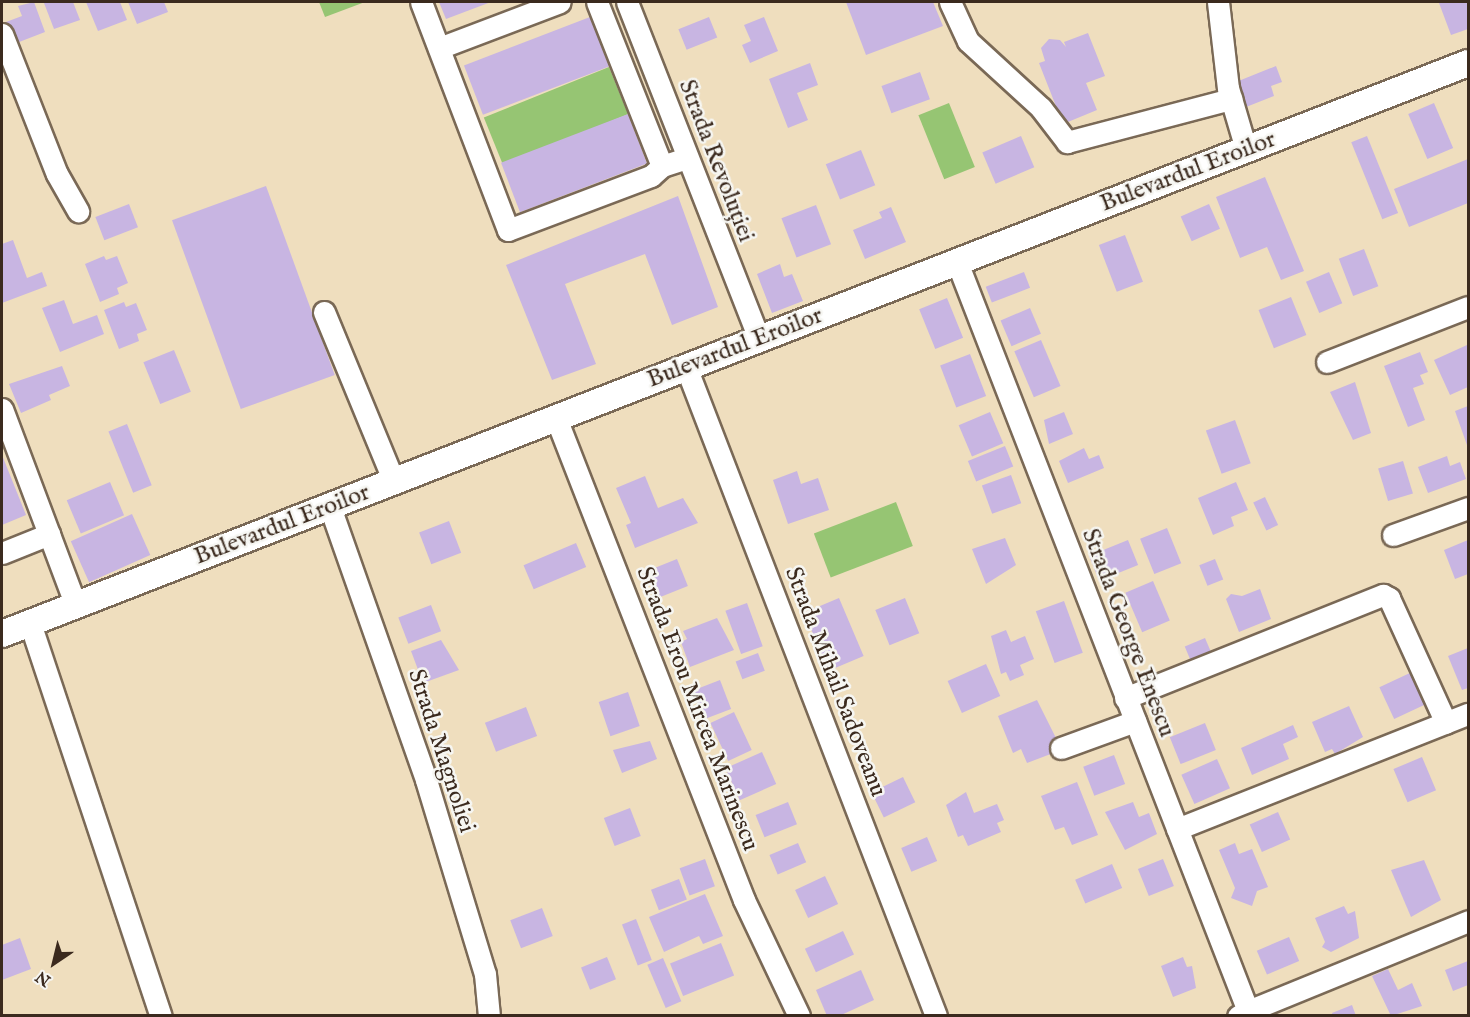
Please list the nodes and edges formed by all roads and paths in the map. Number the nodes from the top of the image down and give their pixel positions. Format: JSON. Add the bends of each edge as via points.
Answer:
{"nodes":[{"id":1,"x":421,"y":2,"type":"edge"},
{"id":2,"x":560,"y":2,"type":"edge"},
{"id":3,"x":597,"y":2,"type":"edge"},
{"id":4,"x":627,"y":2,"type":"edge"},
{"id":5,"x":950,"y":2,"type":"edge"},
{"id":6,"x":1218,"y":2,"type":"edge"},
{"id":7,"x":2,"y":34,"type":"edge"},
{"id":8,"x":439,"y":48,"type":"junction"},
{"id":9,"x":1468,"y":63,"type":"edge"},
{"id":10,"x":1231,"y":99,"type":"junction"},
{"id":11,"x":1246,"y":149,"type":"junction"},
{"id":12,"x":687,"y":158,"type":"junction"},
{"id":13,"x":662,"y":166,"type":"junction"},
{"id":14,"x":78,"y":211,"type":"dead end"},
{"id":15,"x":957,"y":262,"type":"junction"},
{"id":16,"x":1468,"y":307,"type":"edge"},
{"id":17,"x":324,"y":312,"type":"dead end"},
{"id":18,"x":759,"y":339,"type":"junction"},
{"id":19,"x":1327,"y":363,"type":"dead end"},
{"id":20,"x":686,"y":367,"type":"junction"},
{"id":21,"x":2,"y":409,"type":"edge"},
{"id":22,"x":556,"y":418,"type":"junction"},
{"id":23,"x":394,"y":482,"type":"junction"},
{"id":24,"x":330,"y":507,"type":"junction"},
{"id":25,"x":1468,"y":508,"type":"edge"},
{"id":26,"x":49,"y":534,"type":"junction"},
{"id":27,"x":1393,"y":536,"type":"dead end"},
{"id":28,"x":2,"y":552,"type":"edge"},
{"id":29,"x":76,"y":606,"type":"junction"},
{"id":30,"x":30,"y":623,"type":"junction"},
{"id":31,"x":2,"y":634,"type":"edge"},
{"id":32,"x":1125,"y":698,"type":"junction"},
{"id":33,"x":1468,"y":714,"type":"edge"},
{"id":34,"x":1135,"y":721,"type":"junction"},
{"id":35,"x":1446,"y":723,"type":"junction"},
{"id":36,"x":1061,"y":748,"type":"dead end"},
{"id":37,"x":1177,"y":829,"type":"junction"},
{"id":38,"x":1468,"y":921,"type":"edge"},
{"id":39,"x":1243,"y":1013,"type":"edge"},
{"id":40,"x":161,"y":1016,"type":"edge"},
{"id":41,"x":489,"y":1016,"type":"edge"},
{"id":42,"x":799,"y":1016,"type":"edge"},
{"id":43,"x":936,"y":1016,"type":"edge"}],
"edges":[{"from":1,"to":8,"type":"street"},
{"from":2,"to":8,"type":"street"},
{"from":3,"to":13,"type":"street"},
{"from":4,"to":12,"type":"street","name":"Strada Revoluției"},
{"from":5,"to":10,"type":"street","via":[[968,41],[1041,108],[1067,142]]},
{"from":6,"to":10,"type":"street"},
{"from":7,"to":14,"type":"street","via":[[57,174]]},
{"from":8,"to":13,"type":"street","via":[[508,230],[651,176]]},
{"from":9,"to":11,"type":"main road","name":"Bulevardul Eroilor"},
{"from":10,"to":11,"type":"street"},
{"from":11,"to":15,"type":"main road","name":"Bulevardul Eroilor"},
{"from":12,"to":13,"type":"street"},
{"from":12,"to":18,"type":"street","name":"Strada Revoluției"},
{"from":15,"to":18,"type":"main road","name":"Bulevardul Eroilor"},
{"from":15,"to":32,"type":"street","name":"Strada George Enescu"},
{"from":16,"to":19,"type":"street"},
{"from":17,"to":23,"type":"street"},
{"from":18,"to":20,"type":"main road","name":"Bulevardul Eroilor"},
{"from":20,"to":22,"type":"main road","name":"Bulevardul Eroilor"},
{"from":20,"to":43,"type":"street","name":"Strada Mihail Sadoveanu"},
{"from":21,"to":26,"type":"street"},
{"from":22,"to":23,"type":"main road","name":"Bulevardul Eroilor"},
{"from":22,"to":42,"type":"street","name":"Strada Erou Mircea Marinescu","via":[[744,900]]},
{"from":23,"to":24,"type":"main road","name":"Bulevardul Eroilor"},
{"from":24,"to":29,"type":"main road","name":"Bulevardul Eroilor"},
{"from":24,"to":41,"type":"street","name":"Strada Magnoliei","via":[[426,780],[485,974]]},
{"from":25,"to":27,"type":"street"},
{"from":26,"to":28,"type":"street"},
{"from":26,"to":29,"type":"street"},
{"from":29,"to":30,"type":"main road","name":"Bulevardul Eroilor"},
{"from":30,"to":31,"type":"main road","name":"Bulevardul Eroilor"},
{"from":30,"to":40,"type":"street"},
{"from":32,"to":34,"type":"street","name":"Strada George Enescu"},
{"from":32,"to":35,"type":"street","via":[[1383,595],[1389,598]]},
{"from":33,"to":35,"type":"street"},
{"from":34,"to":36,"type":"street"},
{"from":34,"to":37,"type":"street","name":"Strada George Enescu"},
{"from":35,"to":37,"type":"street"},
{"from":37,"to":39,"type":"street","name":"Strada George Enescu"},
{"from":38,"to":39,"type":"street"}]}
